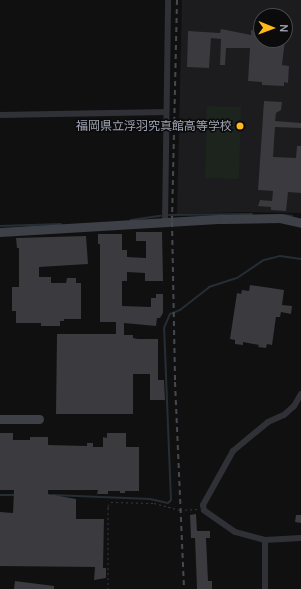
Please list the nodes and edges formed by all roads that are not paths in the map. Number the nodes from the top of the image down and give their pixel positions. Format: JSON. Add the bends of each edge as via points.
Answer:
{"nodes":[{"id":1,"x":168,"y":0,"type":"edge"},
{"id":2,"x":166,"y":112,"type":"junction"},
{"id":3,"x":0,"y":115,"type":"edge"},
{"id":4,"x":165,"y":223,"type":"junction"},
{"id":5,"x":301,"y":223,"type":"edge"},
{"id":6,"x":0,"y":232,"type":"edge"},
{"id":7,"x":301,"y":394,"type":"edge"},
{"id":8,"x":0,"y":419,"type":"edge"},
{"id":9,"x":39,"y":419,"type":"dead end"},
{"id":10,"x":301,"y":538,"type":"edge"},
{"id":11,"x":266,"y":540,"type":"junction"},
{"id":12,"x":265,"y":589,"type":"edge"}],
"edges":[{"from":1,"to":2,"type":"street"},
{"from":2,"to":3,"type":"street"},
{"from":2,"to":4,"type":"street"},
{"from":4,"to":5,"type":"street","via":[[280,218]]},
{"from":4,"to":6,"type":"street"},
{"from":7,"to":11,"type":"street","via":[[294,406],[284,415],[268,422],[233,451],[203,505],[204,510],[235,532]]},
{"from":8,"to":9,"type":"street"},
{"from":10,"to":11,"type":"street"},
{"from":11,"to":12,"type":"street"}]}
